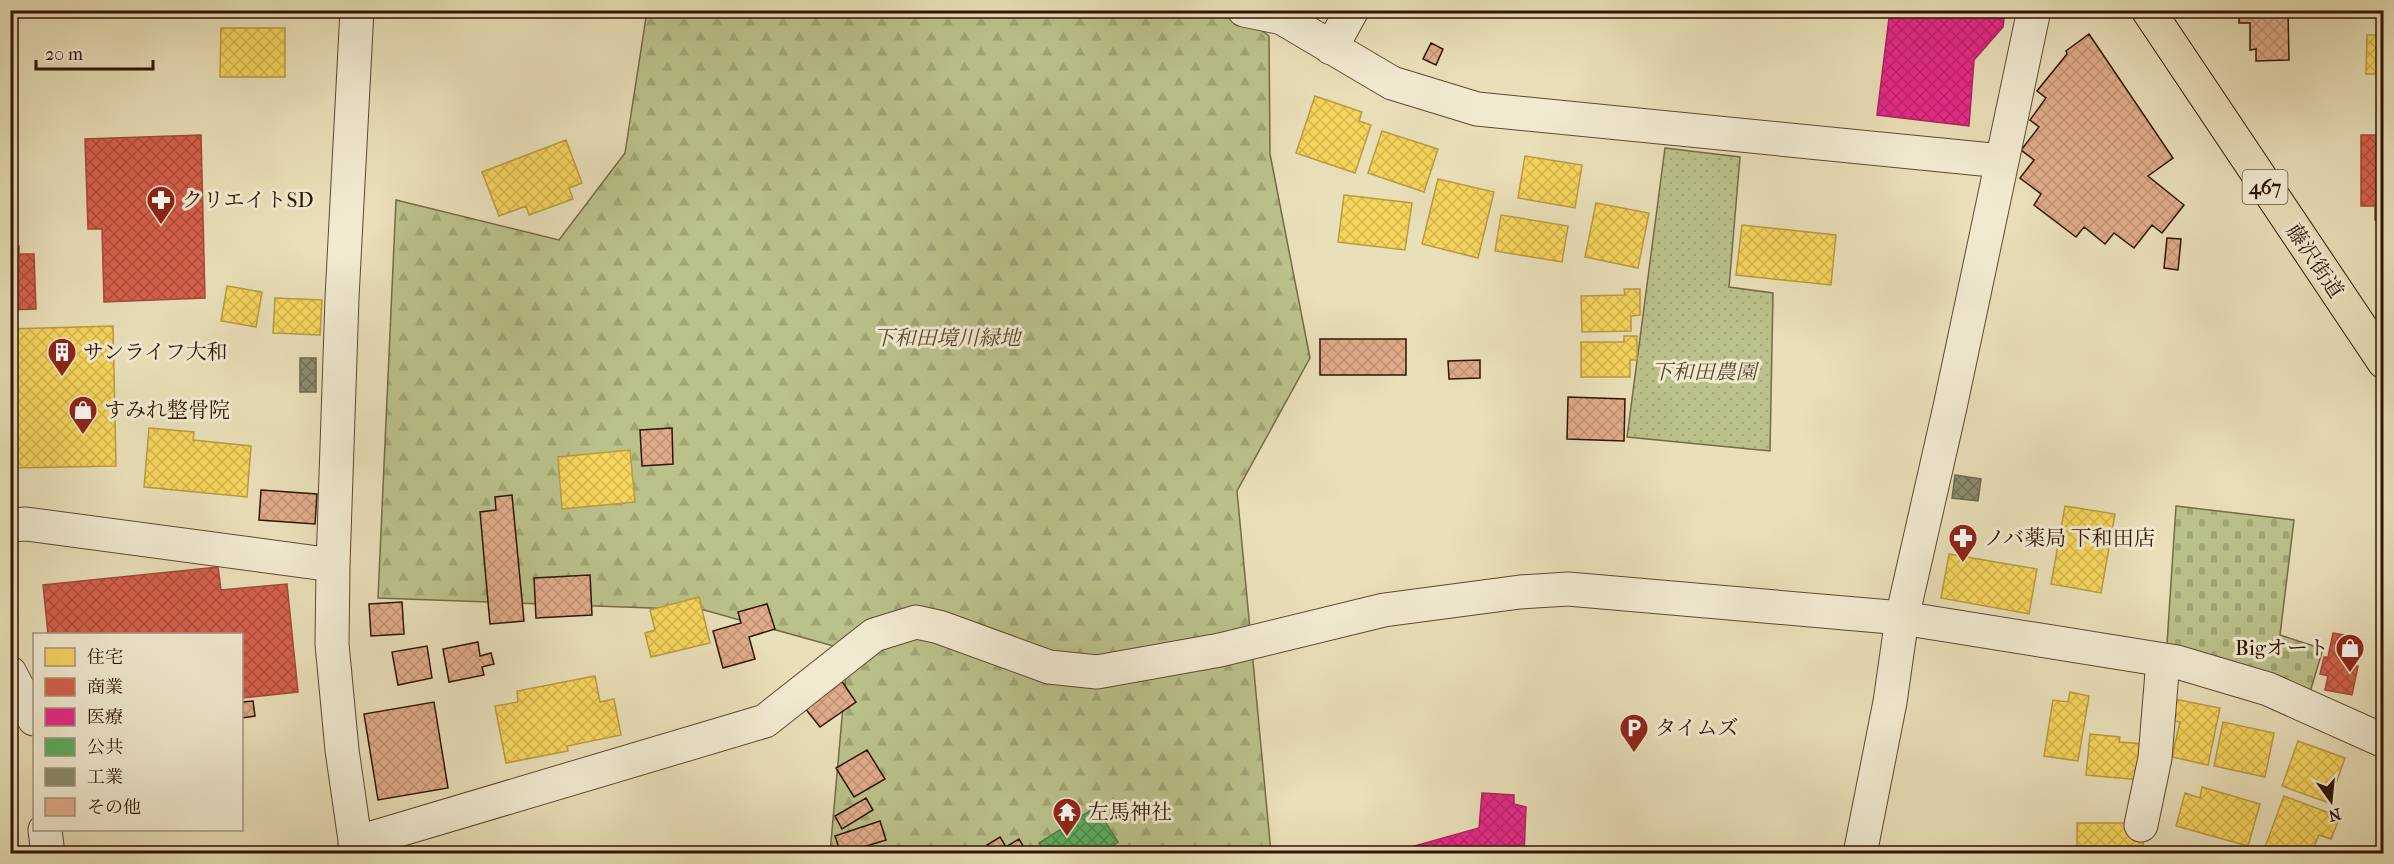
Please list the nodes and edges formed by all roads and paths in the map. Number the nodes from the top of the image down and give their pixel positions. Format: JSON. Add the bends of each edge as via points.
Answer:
{"nodes":[{"id":1,"x":357,"y":10,"type":"edge"},
{"id":2,"x":1244,"y":10,"type":"edge"},
{"id":3,"x":1352,"y":10,"type":"edge"},
{"id":4,"x":2034,"y":10,"type":"edge"},
{"id":5,"x":2148,"y":10,"type":"edge"},
{"id":6,"x":1331,"y":48,"type":"junction"},
{"id":7,"x":2002,"y":161,"type":"junction"},
{"id":8,"x":2384,"y":362,"type":"edge"},
{"id":9,"x":10,"y":525,"type":"edge"},
{"id":10,"x":333,"y":565,"type":"junction"},
{"id":11,"x":1902,"y":618,"type":"junction"},
{"id":12,"x":2163,"y":660,"type":"junction"},
{"id":13,"x":10,"y":673,"type":"edge"},
{"id":14,"x":33,"y":716,"type":"edge"},
{"id":15,"x":2384,"y":741,"type":"edge"},
{"id":16,"x":2141,"y":825,"type":"dead end"},
{"id":17,"x":45,"y":831,"type":"edge"},
{"id":18,"x":356,"y":848,"type":"edge"},
{"id":19,"x":48,"y":854,"type":"edge"},
{"id":20,"x":1860,"y":854,"type":"edge"}],
"edges":[{"from":1,"to":10,"type":"street"},
{"from":2,"to":6,"type":"street","via":[[1282,18]]},
{"from":3,"to":6,"type":"street"},
{"from":4,"to":7,"type":"street"},
{"from":5,"to":8,"type":"highway","name":"藤沢街道","number":"467"},
{"from":6,"to":7,"type":"street","via":[[1392,83],[1477,110]]},
{"from":7,"to":11,"type":"street"},
{"from":9,"to":10,"type":"street"},
{"from":10,"to":18,"type":"street","via":[[332,645]]},
{"from":11,"to":12,"type":"street"},
{"from":11,"to":18,"type":"street","via":[[1568,589],[1520,592],[1384,610],[1220,650],[1097,672],[1049,667],[916,622],[874,635],[765,721]]},
{"from":11,"to":20,"type":"street"},
{"from":12,"to":15,"type":"street","via":[[2268,689]]},
{"from":12,"to":16,"type":"street","via":[[2155,758]]},
{"from":13,"to":14,"type":"street"},
{"from":17,"to":19,"type":"street"}]}
